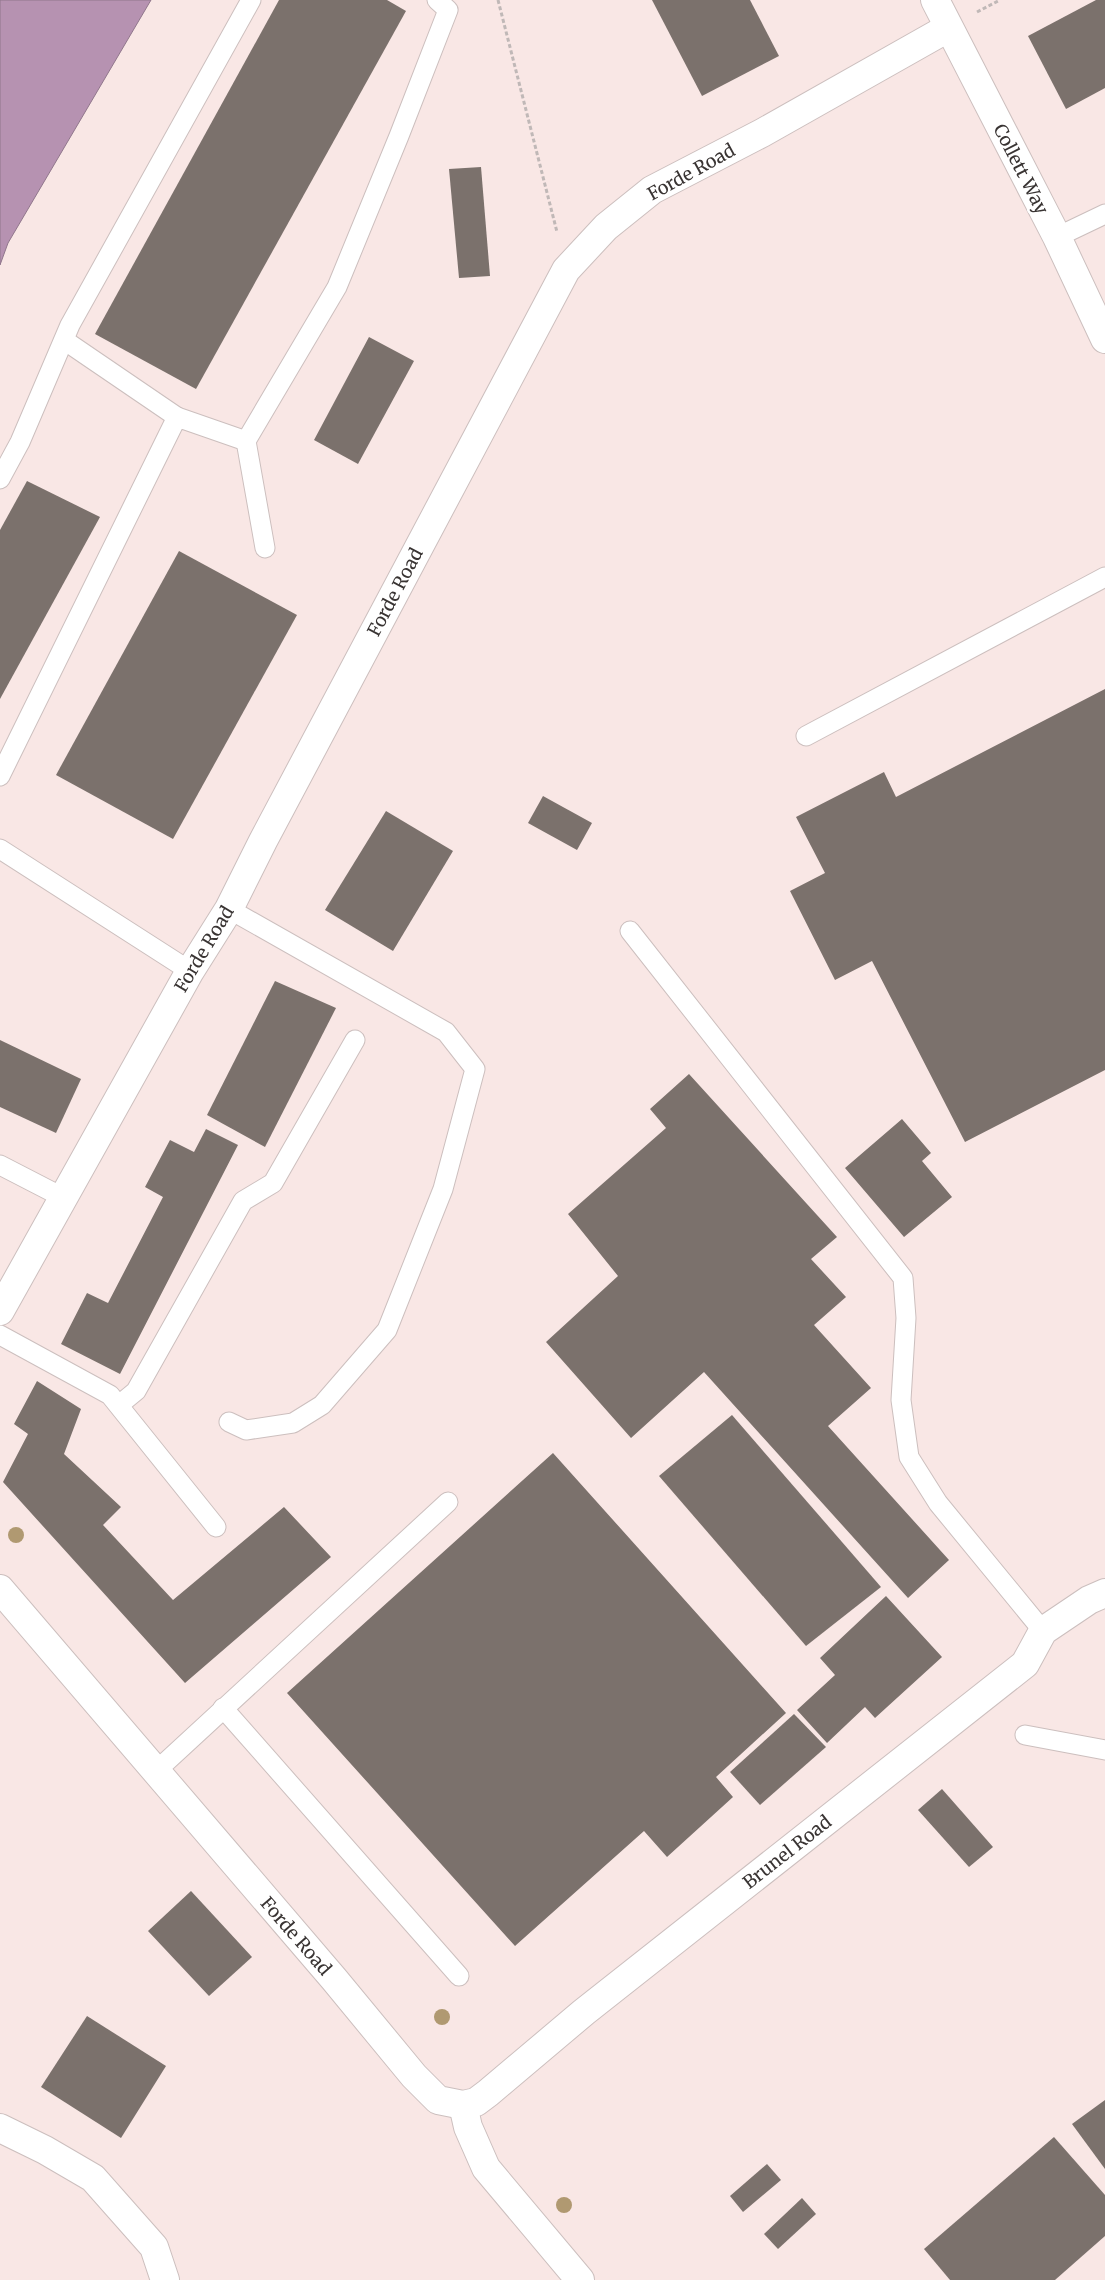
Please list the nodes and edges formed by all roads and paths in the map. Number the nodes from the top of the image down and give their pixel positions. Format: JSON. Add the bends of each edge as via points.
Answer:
{"nodes":[{"id":1,"x":251,"y":0,"type":"edge"},
{"id":2,"x":437,"y":0,"type":"edge"},
{"id":3,"x":498,"y":0,"type":"edge"},
{"id":4,"x":935,"y":0,"type":"edge"},
{"id":5,"x":948,"y":28,"type":"junction"},
{"id":6,"x":1105,"y":214,"type":"edge"},
{"id":7,"x":1057,"y":237,"type":"junction"},
{"id":8,"x":566,"y":270,"type":"junction"},
{"id":9,"x":1105,"y":339,"type":"edge"},
{"id":10,"x":64,"y":340,"type":"junction"},
{"id":11,"x":177,"y":416,"type":"junction"},
{"id":12,"x":246,"y":441,"type":"junction"},
{"id":13,"x":0,"y":479,"type":"edge"},
{"id":14,"x":265,"y":548,"type":"dead end"},
{"id":15,"x":1105,"y":577,"type":"edge"},
{"id":16,"x":806,"y":736,"type":"dead end"},
{"id":17,"x":0,"y":776,"type":"edge"},
{"id":18,"x":0,"y":849,"type":"edge"},
{"id":19,"x":229,"y":909,"type":"junction"},
{"id":20,"x":630,"y":931,"type":"dead end"},
{"id":21,"x":190,"y":971,"type":"junction"},
{"id":22,"x":355,"y":1040,"type":"dead end"},
{"id":23,"x":0,"y":1165,"type":"edge"},
{"id":24,"x":64,"y":1198,"type":"junction"},
{"id":25,"x":0,"y":1310,"type":"edge"},
{"id":26,"x":0,"y":1335,"type":"edge"},
{"id":27,"x":119,"y":1405,"type":"junction"},
{"id":28,"x":229,"y":1422,"type":"dead end"},
{"id":29,"x":448,"y":1502,"type":"dead end"},
{"id":30,"x":216,"y":1528,"type":"dead end"},
{"id":31,"x":0,"y":1590,"type":"edge"},
{"id":32,"x":1105,"y":1593,"type":"edge"},
{"id":33,"x":1043,"y":1631,"type":"junction"},
{"id":34,"x":223,"y":1708,"type":"junction"},
{"id":35,"x":1025,"y":1735,"type":"dead end"},
{"id":36,"x":1105,"y":1750,"type":"edge"},
{"id":37,"x":155,"y":1772,"type":"junction"},
{"id":38,"x":459,"y":1976,"type":"dead end"},
{"id":39,"x":462,"y":2105,"type":"junction"},
{"id":40,"x":0,"y":2128,"type":"edge"},
{"id":41,"x":165,"y":2280,"type":"edge"},
{"id":42,"x":580,"y":2280,"type":"edge"}],
"edges":[{"from":1,"to":10,"type":"lane"},
{"from":2,"to":12,"type":"lane","via":[[448,10],[337,287]]},
{"from":3,"to":8,"type":"path"},
{"from":4,"to":5,"type":"street","name":"Collett Way"},
{"from":5,"to":7,"type":"street","name":"Collett Way"},
{"from":5,"to":8,"type":"street","name":"Forde Road","via":[[762,133],[652,190],[606,227]]},
{"from":6,"to":7,"type":"lane"},
{"from":7,"to":9,"type":"street","name":"Collett Way"},
{"from":8,"to":19,"type":"street","name":"Forde Road"},
{"from":10,"to":11,"type":"lane"},
{"from":10,"to":13,"type":"lane","via":[[20,442]]},
{"from":11,"to":12,"type":"lane"},
{"from":11,"to":17,"type":"lane"},
{"from":12,"to":14,"type":"lane"},
{"from":15,"to":16,"type":"lane"},
{"from":18,"to":21,"type":"lane"},
{"from":19,"to":21,"type":"street","name":"Forde Road"},
{"from":19,"to":28,"type":"lane","via":[[446,1032],[475,1069],[443,1189],[387,1330],[322,1405],[292,1423],[246,1430]]},
{"from":20,"to":33,"type":"lane","via":[[904,1278],[906,1318],[901,1400],[909,1457],[938,1503]]},
{"from":21,"to":24,"type":"street","name":"Forde Road"},
{"from":22,"to":27,"type":"lane","via":[[273,1183],[243,1201],[136,1391]]},
{"from":23,"to":24,"type":"lane"},
{"from":24,"to":25,"type":"street","name":"Forde Road"},
{"from":26,"to":27,"type":"lane","via":[[110,1395]]},
{"from":27,"to":30,"type":"lane"},
{"from":29,"to":34,"type":"lane"},
{"from":31,"to":37,"type":"street","name":"Forde Road"},
{"from":32,"to":33,"type":"street","name":"Brunel Road"},
{"from":33,"to":39,"type":"street","name":"Brunel Road","via":[[1024,1664],[584,2012],[488,2093],[476,2102]]},
{"from":34,"to":37,"type":"lane"},
{"from":34,"to":38,"type":"lane"},
{"from":35,"to":36,"type":"lane"},
{"from":37,"to":39,"type":"street","name":"Forde Road","via":[[414,2076],[438,2100]]},
{"from":39,"to":42,"type":"street","via":[[486,2168]]},
{"from":40,"to":41,"type":"street","via":[[93,2178],[154,2247]]}]}
